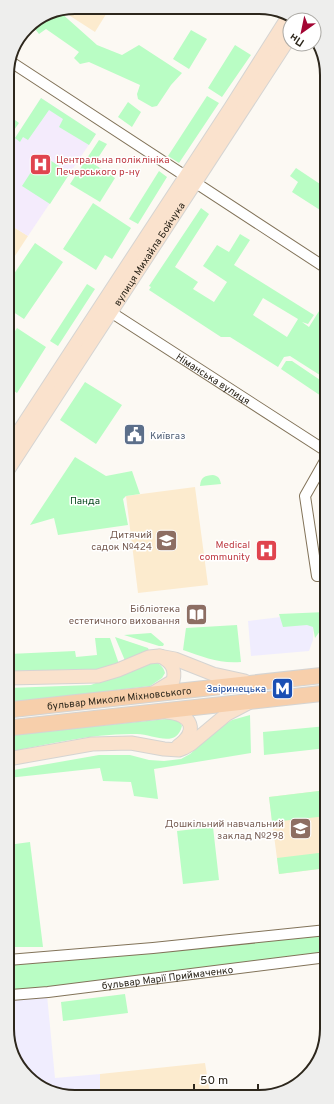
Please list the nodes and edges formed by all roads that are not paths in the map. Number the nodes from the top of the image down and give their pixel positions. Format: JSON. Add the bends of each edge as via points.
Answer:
{"nodes":[{"id":1,"x":282,"y":26,"type":"edge"},
{"id":2,"x":282,"y":48,"type":"edge"},
{"id":3,"x":15,"y":65,"type":"edge"},
{"id":4,"x":190,"y":179,"type":"junction"},
{"id":5,"x":320,"y":264,"type":"edge"},
{"id":6,"x":106,"y":308,"type":"junction"},
{"id":7,"x":14,"y":439,"type":"edge"},
{"id":8,"x":320,"y":447,"type":"edge"},
{"id":9,"x":14,"y":460,"type":"edge"},
{"id":10,"x":320,"y":470,"type":"edge"},
{"id":11,"x":320,"y":576,"type":"edge"},
{"id":12,"x":159,"y":656,"type":"junction"},
{"id":13,"x":320,"y":676,"type":"edge"},
{"id":14,"x":14,"y":678,"type":"edge"},
{"id":15,"x":252,"y":683,"type":"junction"},
{"id":16,"x":320,"y":694,"type":"edge"},
{"id":17,"x":150,"y":695,"type":"junction"},
{"id":18,"x":251,"y":702,"type":"junction"},
{"id":19,"x":14,"y":709,"type":"edge"},
{"id":20,"x":159,"y":711,"type":"junction"},
{"id":21,"x":14,"y":727,"type":"edge"},
{"id":22,"x":171,"y":750,"type":"junction"},
{"id":23,"x":14,"y":758,"type":"edge"},
{"id":24,"x":320,"y":931,"type":"edge"},
{"id":25,"x":320,"y":958,"type":"edge"},
{"id":26,"x":14,"y":960,"type":"edge"},
{"id":27,"x":14,"y":995,"type":"edge"}],
"edges":[{"from":1,"to":4,"type":"main road","name":"вулиця Михайла Бойчука","via":[[230,107]]},
{"from":2,"to":4,"type":"main road","name":"вулиця Михайла Бойчука"},
{"from":3,"to":4,"type":"street"},
{"from":4,"to":5,"type":"street"},
{"from":4,"to":6,"type":"main road","name":"вулиця Михайла Бойчука"},
{"from":6,"to":7,"type":"main road","name":"вулиця Михайла Бойчука"},
{"from":6,"to":8,"type":"street","name":"Німанська вулиця"},
{"from":6,"to":9,"type":"main road","name":"вулиця Михайла Бойчука"},
{"from":10,"to":11,"type":"street","via":[[306,496],[317,576]]},
{"from":12,"to":14,"type":"main road","via":[[149,657],[98,676]]},
{"from":12,"to":15,"type":"main road","via":[[175,659],[213,674]]},
{"from":12,"to":17,"type":"main road","via":[[168,660],[175,673],[173,681]]},
{"from":13,"to":15,"type":"highway","name":"бульвар Миколи Міхновського"},
{"from":15,"to":17,"type":"highway","name":"бульвар Миколи Міхновського"},
{"from":16,"to":18,"type":"highway","name":"бульвар Миколи Міхновського"},
{"from":17,"to":19,"type":"highway","name":"бульвар Миколи Міхновського"},
{"from":18,"to":20,"type":"highway","name":"бульвар Миколи Міхновського"},
{"from":18,"to":22,"type":"main road","via":[[227,714],[184,748]]},
{"from":20,"to":21,"type":"highway","name":"бульвар Миколи Міхновського"},
{"from":20,"to":22,"type":"main road","via":[[182,714],[190,724],[188,736]]},
{"from":22,"to":23,"type":"main road","via":[[131,743],[92,744]]},
{"from":24,"to":26,"type":"street"},
{"from":25,"to":27,"type":"street","name":"бульвар Марії Приймаченко"}]}
